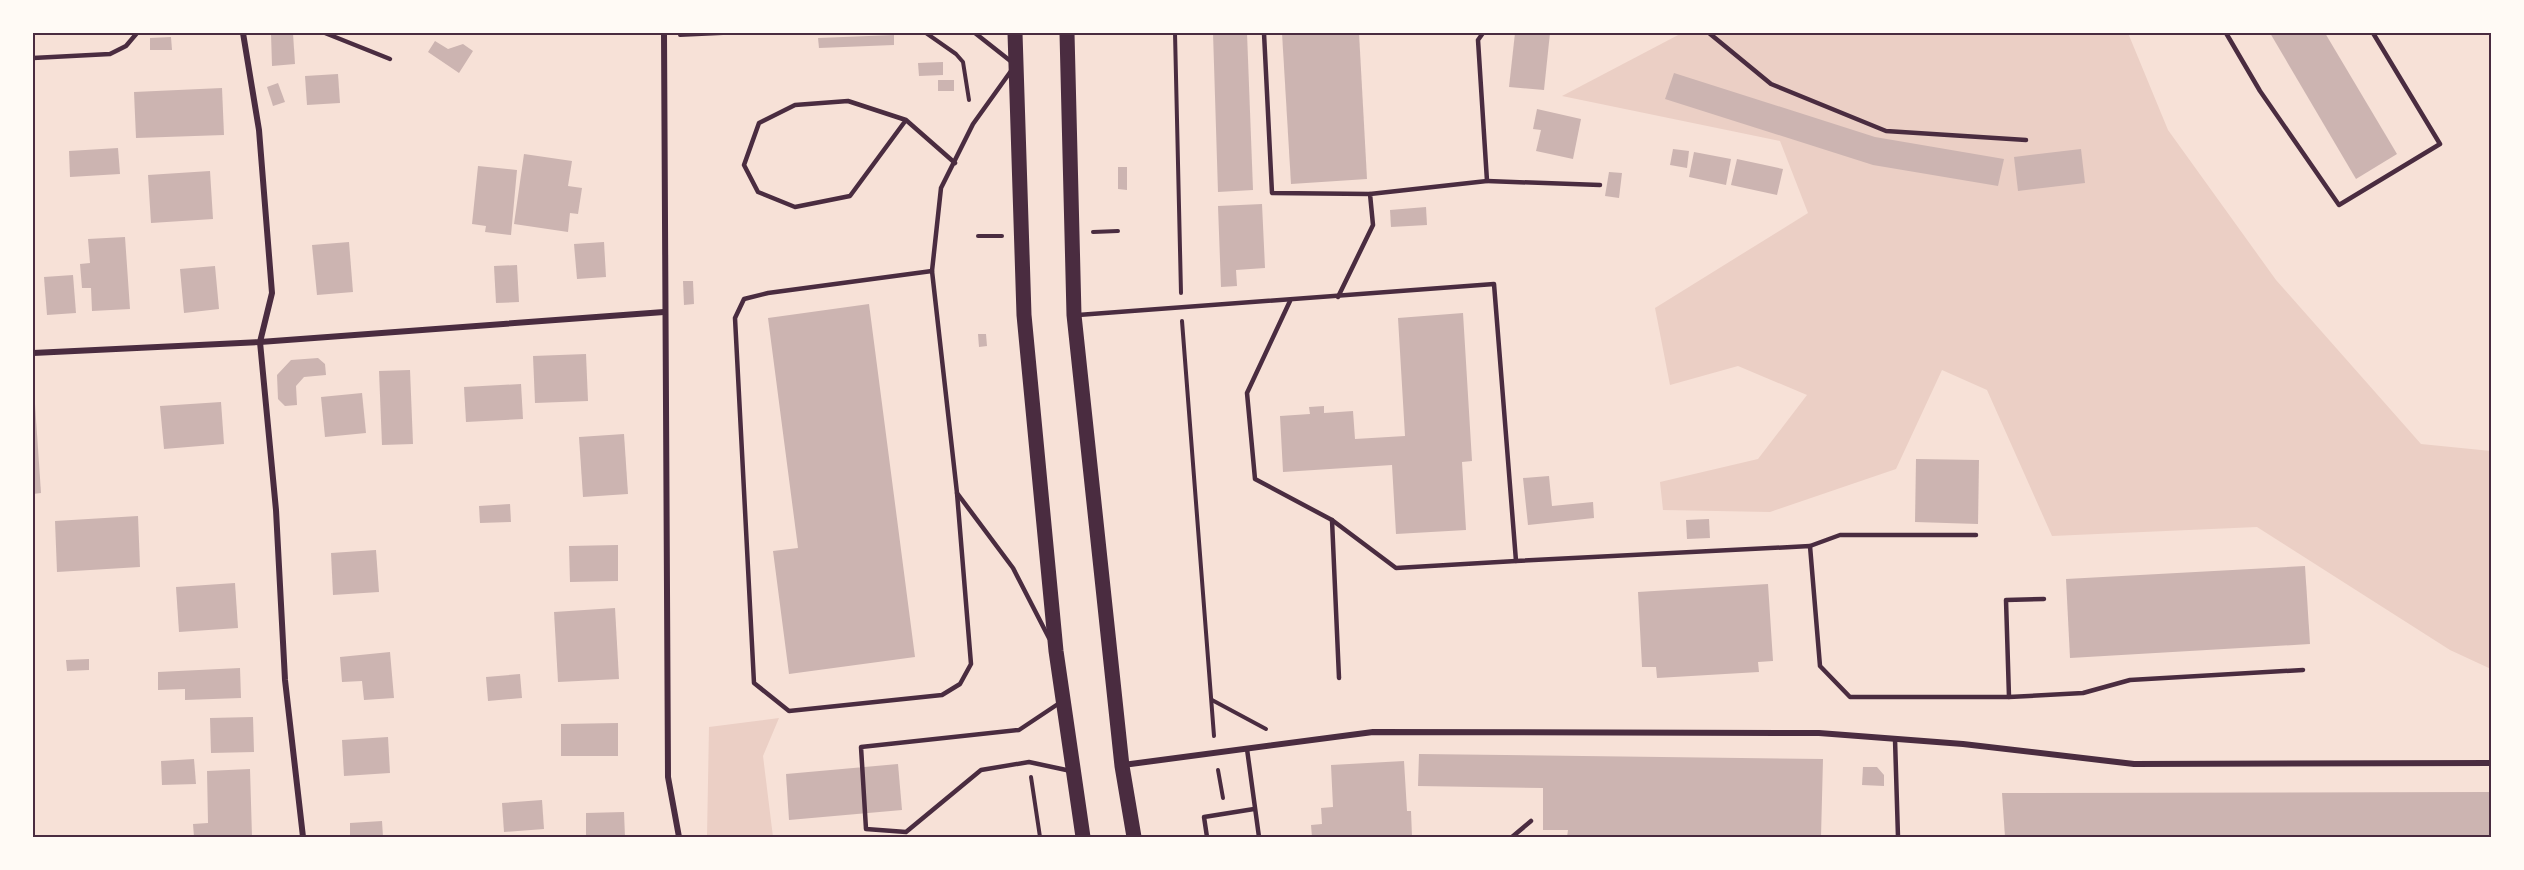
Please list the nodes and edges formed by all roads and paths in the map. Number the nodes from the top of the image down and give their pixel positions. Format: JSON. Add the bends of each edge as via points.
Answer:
{"nodes":[{"id":1,"x":136,"y":33,"type":"edge"},
{"id":2,"x":243,"y":33,"type":"edge"},
{"id":3,"x":325,"y":33,"type":"edge"},
{"id":4,"x":723,"y":33,"type":"edge"},
{"id":5,"x":926,"y":33,"type":"edge"},
{"id":6,"x":975,"y":33,"type":"edge"},
{"id":7,"x":1015,"y":33,"type":"edge"},
{"id":8,"x":1067,"y":33,"type":"edge"},
{"id":9,"x":1175,"y":33,"type":"edge"},
{"id":10,"x":1264,"y":33,"type":"edge"},
{"id":11,"x":1483,"y":33,"type":"edge"},
{"id":12,"x":1708,"y":33,"type":"edge"},
{"id":13,"x":2226,"y":33,"type":"edge"},
{"id":14,"x":2373,"y":33,"type":"edge"},
{"id":15,"x":664,"y":34,"type":"edge"},
{"id":16,"x":33,"y":58,"type":"edge"},
{"id":17,"x":390,"y":59,"type":"dead end"},
{"id":18,"x":1016,"y":65,"type":"junction"},
{"id":19,"x":906,"y":120,"type":"junction"},
{"id":20,"x":973,"y":124,"type":"junction"},
{"id":21,"x":2026,"y":140,"type":"dead end"},
{"id":22,"x":955,"y":163,"type":"junction"},
{"id":23,"x":1487,"y":181,"type":"junction"},
{"id":24,"x":1600,"y":185,"type":"dead end"},
{"id":25,"x":1370,"y":194,"type":"junction"},
{"id":26,"x":932,"y":271,"type":"junction"},
{"id":27,"x":1338,"y":297,"type":"junction"},
{"id":28,"x":1290,"y":301,"type":"junction"},
{"id":29,"x":1181,"y":308,"type":"junction"},
{"id":30,"x":664,"y":312,"type":"junction"},
{"id":31,"x":1074,"y":315,"type":"junction"},
{"id":32,"x":260,"y":342,"type":"junction"},
{"id":33,"x":33,"y":353,"type":"edge"},
{"id":34,"x":957,"y":493,"type":"junction"},
{"id":35,"x":1332,"y":520,"type":"junction"},
{"id":36,"x":1976,"y":536,"type":"dead end"},
{"id":37,"x":1810,"y":546,"type":"junction"},
{"id":38,"x":1516,"y":561,"type":"junction"},
{"id":39,"x":2044,"y":599,"type":"dead end"},
{"id":40,"x":1056,"y":651,"type":"junction"},
{"id":41,"x":2303,"y":670,"type":"dead end"},
{"id":42,"x":1340,"y":678,"type":"dead end"},
{"id":43,"x":2009,"y":696,"type":"junction"},
{"id":44,"x":1211,"y":700,"type":"junction"},
{"id":45,"x":1063,"y":701,"type":"junction"},
{"id":46,"x":1895,"y":739,"type":"junction"},
{"id":47,"x":1293,"y":743,"type":"junction"},
{"id":48,"x":1247,"y":749,"type":"junction"},
{"id":49,"x":1215,"y":753,"type":"junction"},
{"id":50,"x":1029,"y":762,"type":"junction"},
{"id":51,"x":2491,"y":763,"type":"edge"},
{"id":52,"x":1122,"y":765,"type":"junction"},
{"id":53,"x":1074,"y":771,"type":"junction"},
{"id":54,"x":1254,"y":808,"type":"junction"},
{"id":55,"x":1226,"y":814,"type":"junction"},
{"id":56,"x":1531,"y":821,"type":"dead end"},
{"id":57,"x":303,"y":837,"type":"edge"},
{"id":58,"x":679,"y":837,"type":"edge"},
{"id":59,"x":1040,"y":837,"type":"edge"},
{"id":60,"x":1083,"y":837,"type":"edge"},
{"id":61,"x":1134,"y":837,"type":"edge"},
{"id":62,"x":1207,"y":837,"type":"edge"},
{"id":63,"x":1258,"y":837,"type":"edge"},
{"id":64,"x":1512,"y":837,"type":"edge"},
{"id":65,"x":1898,"y":837,"type":"edge"}],
"edges":[{"from":1,"to":16,"type":"lane","via":[[126,46],[110,54]]},
{"from":2,"to":32,"type":"street","via":[[259,130],[272,293]]},
{"from":3,"to":17,"type":"lane"},
{"from":4,"to":15,"type":"path"},
{"from":5,"to":20,"type":"path","via":[[963,62]]},
{"from":6,"to":18,"type":"lane"},
{"from":7,"to":18,"type":"main road"},
{"from":8,"to":31,"type":"main road"},
{"from":9,"to":29,"type":"path"},
{"from":10,"to":25,"type":"lane","via":[[1272,193]]},
{"from":11,"to":23,"type":"lane","via":[[1478,40]]},
{"from":12,"to":21,"type":"lane","via":[[1771,84],[1886,131]]},
{"from":13,"to":14,"type":"lane","via":[[2260,91],[2338,205],[2440,144]]},
{"from":15,"to":30,"type":"street"},
{"from":18,"to":20,"type":"lane"},
{"from":18,"to":40,"type":"main road","via":[[1024,315]]},
{"from":19,"to":19,"type":"lane","via":[[848,101],[795,105],[759,123],[744,165],[758,192],[795,207],[850,196]]},
{"from":19,"to":22,"type":"lane"},
{"from":20,"to":22,"type":"lane"},
{"from":22,"to":26,"type":"lane","via":[[940,188]]},
{"from":23,"to":24,"type":"lane"},
{"from":23,"to":25,"type":"lane"},
{"from":25,"to":27,"type":"lane","via":[[1372,225]]},
{"from":26,"to":34,"type":"lane"},
{"from":26,"to":34,"type":"lane","via":[[768,293],[744,299],[735,318],[754,683],[789,711],[942,695],[960,684],[971,664]]},
{"from":27,"to":28,"type":"lane"},
{"from":27,"to":38,"type":"lane","via":[[1494,284]]},
{"from":28,"to":29,"type":"lane"},
{"from":28,"to":35,"type":"lane","via":[[1247,393],[1255,479]]},
{"from":29,"to":31,"type":"lane"},
{"from":29,"to":44,"type":"path"},
{"from":30,"to":32,"type":"street"},
{"from":30,"to":58,"type":"street","via":[[668,777]]},
{"from":31,"to":52,"type":"main road"},
{"from":32,"to":33,"type":"street"},
{"from":32,"to":57,"type":"street","via":[[276,510],[285,680]]},
{"from":34,"to":40,"type":"lane","via":[[1013,568]]},
{"from":35,"to":38,"type":"lane","via":[[1396,568]]},
{"from":35,"to":42,"type":"lane"},
{"from":36,"to":37,"type":"lane","via":[[1840,535]]},
{"from":37,"to":38,"type":"lane"},
{"from":37,"to":43,"type":"lane","via":[[1820,666],[1850,698]]},
{"from":39,"to":43,"type":"lane","via":[[2006,600]]},
{"from":40,"to":45,"type":"main road"},
{"from":41,"to":43,"type":"lane","via":[[2130,680],[2083,693]]},
{"from":44,"to":47,"type":"path"},
{"from":44,"to":49,"type":"path"},
{"from":45,"to":50,"type":"lane","via":[[1019,730],[861,747],[867,829],[906,832],[981,770]]},
{"from":45,"to":53,"type":"main road"},
{"from":46,"to":47,"type":"street","via":[[1819,733],[1373,732]]},
{"from":46,"to":51,"type":"street","via":[[2134,764]]},
{"from":46,"to":65,"type":"lane"},
{"from":47,"to":48,"type":"street"},
{"from":48,"to":49,"type":"street"},
{"from":48,"to":54,"type":"lane"},
{"from":49,"to":52,"type":"street"},
{"from":49,"to":55,"type":"path"},
{"from":50,"to":53,"type":"lane"},
{"from":50,"to":59,"type":"path"},
{"from":52,"to":61,"type":"main road"},
{"from":53,"to":60,"type":"main road"},
{"from":54,"to":55,"type":"lane"},
{"from":54,"to":63,"type":"lane"},
{"from":55,"to":62,"type":"lane","via":[[1204,817]]},
{"from":56,"to":64,"type":"lane"}]}
